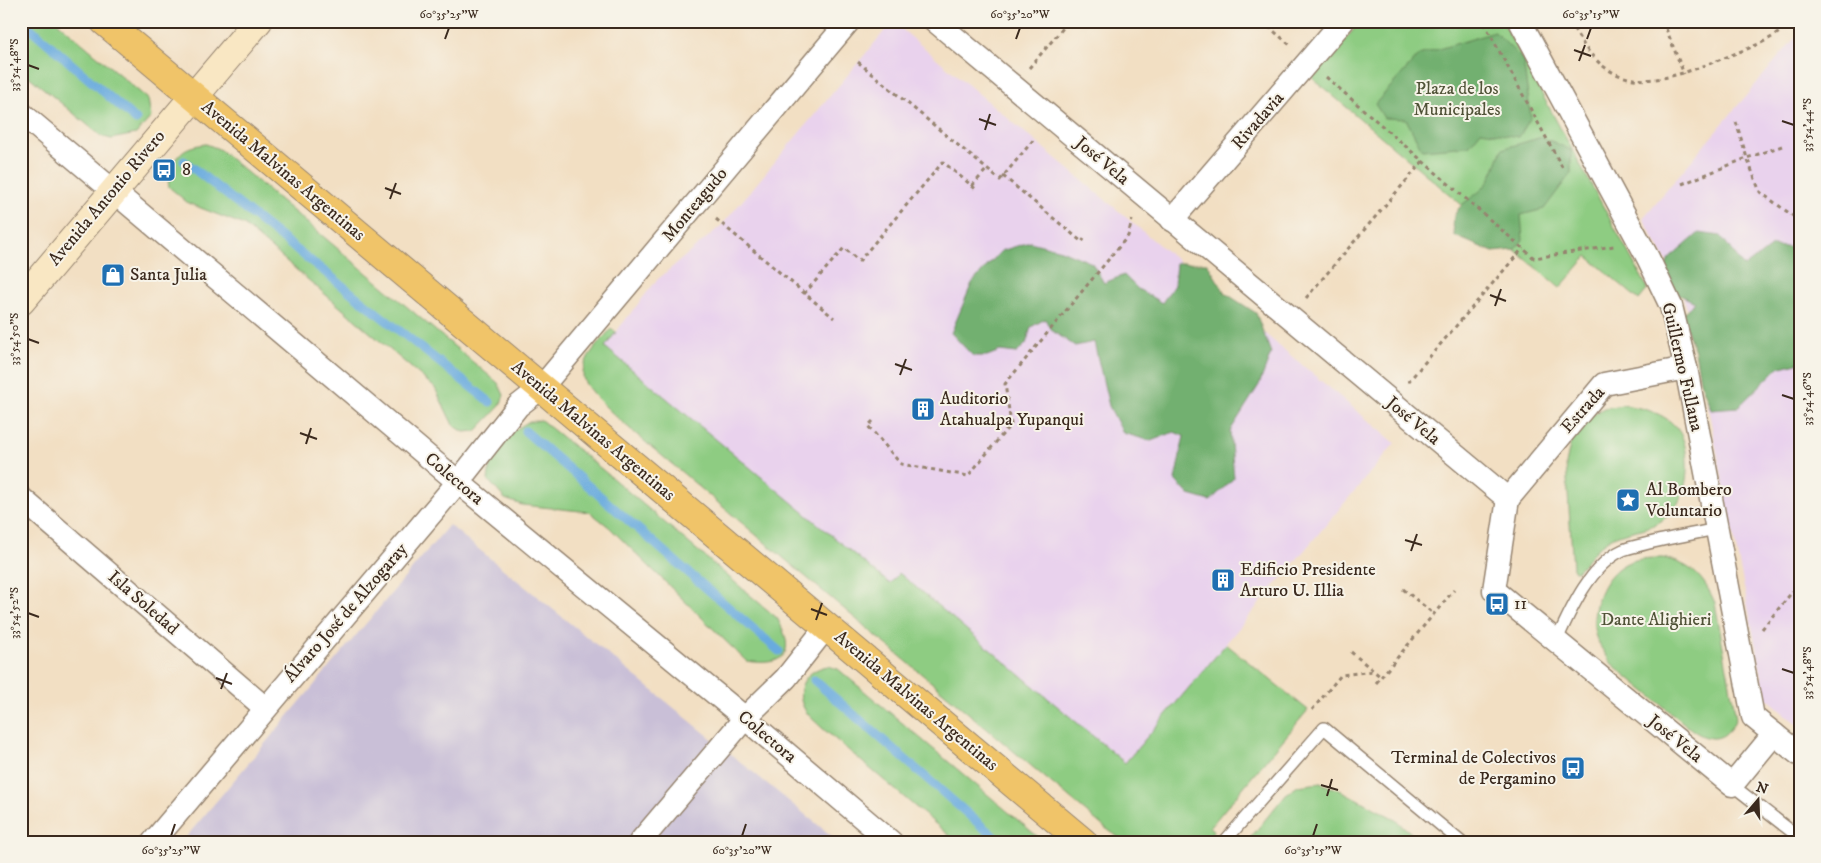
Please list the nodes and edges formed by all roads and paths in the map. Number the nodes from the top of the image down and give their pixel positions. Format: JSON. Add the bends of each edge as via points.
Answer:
{"nodes":[{"id":1,"x":104,"y":21,"type":"edge"},
{"id":2,"x":258,"y":21,"type":"edge"},
{"id":3,"x":848,"y":21,"type":"edge"},
{"id":4,"x":935,"y":21,"type":"edge"},
{"id":5,"x":1070,"y":21,"type":"edge"},
{"id":6,"x":1262,"y":21,"type":"edge"},
{"id":7,"x":1343,"y":21,"type":"edge"},
{"id":8,"x":1520,"y":21,"type":"edge"},
{"id":9,"x":1570,"y":21,"type":"edge"},
{"id":10,"x":1663,"y":21,"type":"edge"},
{"id":11,"x":1791,"y":21,"type":"edge"},
{"id":12,"x":1484,"y":23,"type":"dead end"},
{"id":13,"x":1308,"y":61,"type":"junction"},
{"id":14,"x":858,"y":62,"type":"dead end"},
{"id":15,"x":1684,"y":74,"type":"junction"},
{"id":16,"x":1014,"y":87,"type":"junction"},
{"id":17,"x":193,"y":96,"type":"junction"},
{"id":18,"x":21,"y":113,"type":"edge"},
{"id":19,"x":1736,"y":122,"type":"dead end"},
{"id":20,"x":1037,"y":136,"type":"dead end"},
{"id":21,"x":1782,"y":146,"type":"dead end"},
{"id":22,"x":1747,"y":158,"type":"junction"},
{"id":23,"x":1423,"y":161,"type":"junction"},
{"id":24,"x":1562,"y":167,"type":"dead end"},
{"id":25,"x":986,"y":169,"type":"junction"},
{"id":26,"x":1003,"y":176,"type":"junction"},
{"id":27,"x":1682,"y":184,"type":"dead end"},
{"id":28,"x":972,"y":186,"type":"junction"},
{"id":29,"x":977,"y":190,"type":"dead end"},
{"id":30,"x":113,"y":191,"type":"junction"},
{"id":31,"x":696,"y":203,"type":"junction"},
{"id":32,"x":1133,"y":217,"type":"dead end"},
{"id":33,"x":1172,"y":220,"type":"junction"},
{"id":34,"x":1800,"y":221,"type":"edge"},
{"id":35,"x":1084,"y":239,"type":"dead end"},
{"id":36,"x":1640,"y":242,"type":"junction"},
{"id":37,"x":1523,"y":248,"type":"junction"},
{"id":38,"x":804,"y":294,"type":"junction"},
{"id":39,"x":21,"y":300,"type":"edge"},
{"id":40,"x":834,"y":318,"type":"dead end"},
{"id":41,"x":1289,"y":318,"type":"junction"},
{"id":42,"x":1686,"y":368,"type":"junction"},
{"id":43,"x":541,"y":388,"type":"junction"},
{"id":44,"x":1390,"y":402,"type":"junction"},
{"id":45,"x":873,"y":421,"type":"dead end"},
{"id":46,"x":458,"y":482,"type":"junction"},
{"id":47,"x":21,"y":498,"type":"edge"},
{"id":48,"x":1508,"y":499,"type":"junction"},
{"id":49,"x":1716,"y":529,"type":"junction"},
{"id":50,"x":1403,"y":590,"type":"dead end"},
{"id":51,"x":1454,"y":590,"type":"dead end"},
{"id":52,"x":1793,"y":591,"type":"dead end"},
{"id":53,"x":1434,"y":614,"type":"junction"},
{"id":54,"x":827,"y":626,"type":"junction"},
{"id":55,"x":1737,"y":634,"type":"junction"},
{"id":56,"x":1556,"y":642,"type":"junction"},
{"id":57,"x":1351,"y":652,"type":"dead end"},
{"id":58,"x":1381,"y":677,"type":"junction"},
{"id":59,"x":1376,"y":683,"type":"dead end"},
{"id":60,"x":265,"y":708,"type":"junction"},
{"id":61,"x":744,"y":718,"type":"junction"},
{"id":62,"x":1774,"y":734,"type":"junction"},
{"id":63,"x":1800,"y":755,"type":"edge"},
{"id":64,"x":1732,"y":785,"type":"junction"},
{"id":65,"x":1800,"y":838,"type":"edge"},
{"id":66,"x":153,"y":842,"type":"edge"},
{"id":67,"x":640,"y":842,"type":"edge"},
{"id":68,"x":891,"y":842,"type":"edge"},
{"id":69,"x":1083,"y":842,"type":"edge"},
{"id":70,"x":1224,"y":842,"type":"edge"},
{"id":71,"x":1460,"y":842,"type":"edge"}],
"edges":[{"from":1,"to":17,"type":"main road","name":"Avenida Malvinas Argentinas"},
{"from":2,"to":17,"type":"main road","name":"Avenida Antonio Rivero"},
{"from":3,"to":31,"type":"street","name":"Monteagudo"},
{"from":4,"to":16,"type":"street","name":"José Vela"},
{"from":5,"to":16,"type":"path"},
{"from":6,"to":13,"type":"path"},
{"from":7,"to":13,"type":"street","name":"Rivadavia"},
{"from":8,"to":36,"type":"street","name":"Guillermo Fullana"},
{"from":9,"to":15,"type":"path","via":[[1586,50],[1605,67],[1626,79],[1653,81]]},
{"from":10,"to":15,"type":"path"},
{"from":11,"to":15,"type":"path","via":[[1768,40]]},
{"from":12,"to":24,"type":"path"},
{"from":13,"to":23,"type":"path"},
{"from":13,"to":33,"type":"street","name":"Rivadavia"},
{"from":14,"to":25,"type":"path"},
{"from":16,"to":33,"type":"street","name":"José Vela"},
{"from":17,"to":30,"type":"main road","name":"Avenida Antonio Rivero"},
{"from":17,"to":43,"type":"main road","name":"Avenida Malvinas Argentinas"},
{"from":18,"to":30,"type":"street","name":"Colectora"},
{"from":19,"to":22,"type":"path"},
{"from":20,"to":26,"type":"path"},
{"from":21,"to":22,"type":"path"},
{"from":22,"to":27,"type":"path"},
{"from":22,"to":34,"type":"path","via":[[1760,192]]},
{"from":23,"to":37,"type":"path"},
{"from":23,"to":41,"type":"path"},
{"from":25,"to":26,"type":"path","via":[[1000,180]]},
{"from":25,"to":28,"type":"path"},
{"from":26,"to":35,"type":"path","via":[[1082,242]]},
{"from":28,"to":29,"type":"path"},
{"from":28,"to":38,"type":"path","via":[[943,162],[859,261],[844,248]]},
{"from":30,"to":39,"type":"main road","name":"Avenida Antonio Rivero"},
{"from":30,"to":46,"type":"street","name":"Colectora"},
{"from":31,"to":38,"type":"path"},
{"from":31,"to":43,"type":"street","name":"Monteagudo"},
{"from":32,"to":45,"type":"path","via":[[1128,236],[1005,384],[1011,424],[968,476],[901,464],[868,426]]},
{"from":33,"to":41,"type":"street","name":"José Vela"},
{"from":36,"to":37,"type":"path","via":[[1534,258]]},
{"from":36,"to":42,"type":"street","name":"Guillermo Fullana","via":[[1670,306]]},
{"from":37,"to":44,"type":"path"},
{"from":38,"to":40,"type":"path"},
{"from":41,"to":44,"type":"street","name":"José Vela"},
{"from":42,"to":48,"type":"street","name":"Estrada","via":[[1604,384]]},
{"from":42,"to":49,"type":"street","name":"Guillermo Fullana"},
{"from":43,"to":46,"type":"street","name":"Álvaro José de Alzogaray","via":[[518,406]]},
{"from":43,"to":54,"type":"main road","name":"Avenida Malvinas Argentinas"},
{"from":44,"to":48,"type":"street","name":"José Vela"},
{"from":46,"to":60,"type":"street","name":"Álvaro José de Alzogaray"},
{"from":46,"to":61,"type":"street","name":"Colectora"},
{"from":47,"to":60,"type":"street","name":"Isla Soledad"},
{"from":48,"to":56,"type":"street","name":"José Vela","via":[[1494,590]]},
{"from":49,"to":55,"type":"street","name":"Guillermo Fullana"},
{"from":49,"to":56,"type":"lane","via":[[1623,550],[1610,558],[1598,569],[1574,604]]},
{"from":50,"to":53,"type":"path"},
{"from":51,"to":53,"type":"path"},
{"from":52,"to":55,"type":"path","via":[[1764,629]]},
{"from":53,"to":58,"type":"path"},
{"from":54,"to":61,"type":"street","via":[[786,678]]},
{"from":54,"to":69,"type":"main road","name":"Avenida Malvinas Argentinas"},
{"from":55,"to":62,"type":"street","name":"Guillermo Fullana","via":[[1753,716]]},
{"from":56,"to":64,"type":"street","name":"José Vela"},
{"from":57,"to":58,"type":"path"},
{"from":58,"to":59,"type":"path"},
{"from":60,"to":66,"type":"street","name":"Álvaro José de Alzogaray"},
{"from":61,"to":67,"type":"street"},
{"from":61,"to":68,"type":"street","name":"Colectora"},
{"from":62,"to":63,"type":"street"},
{"from":62,"to":64,"type":"street"},
{"from":64,"to":65,"type":"lane"},
{"from":70,"to":71,"type":"lane","via":[[1324,728]]}]}
